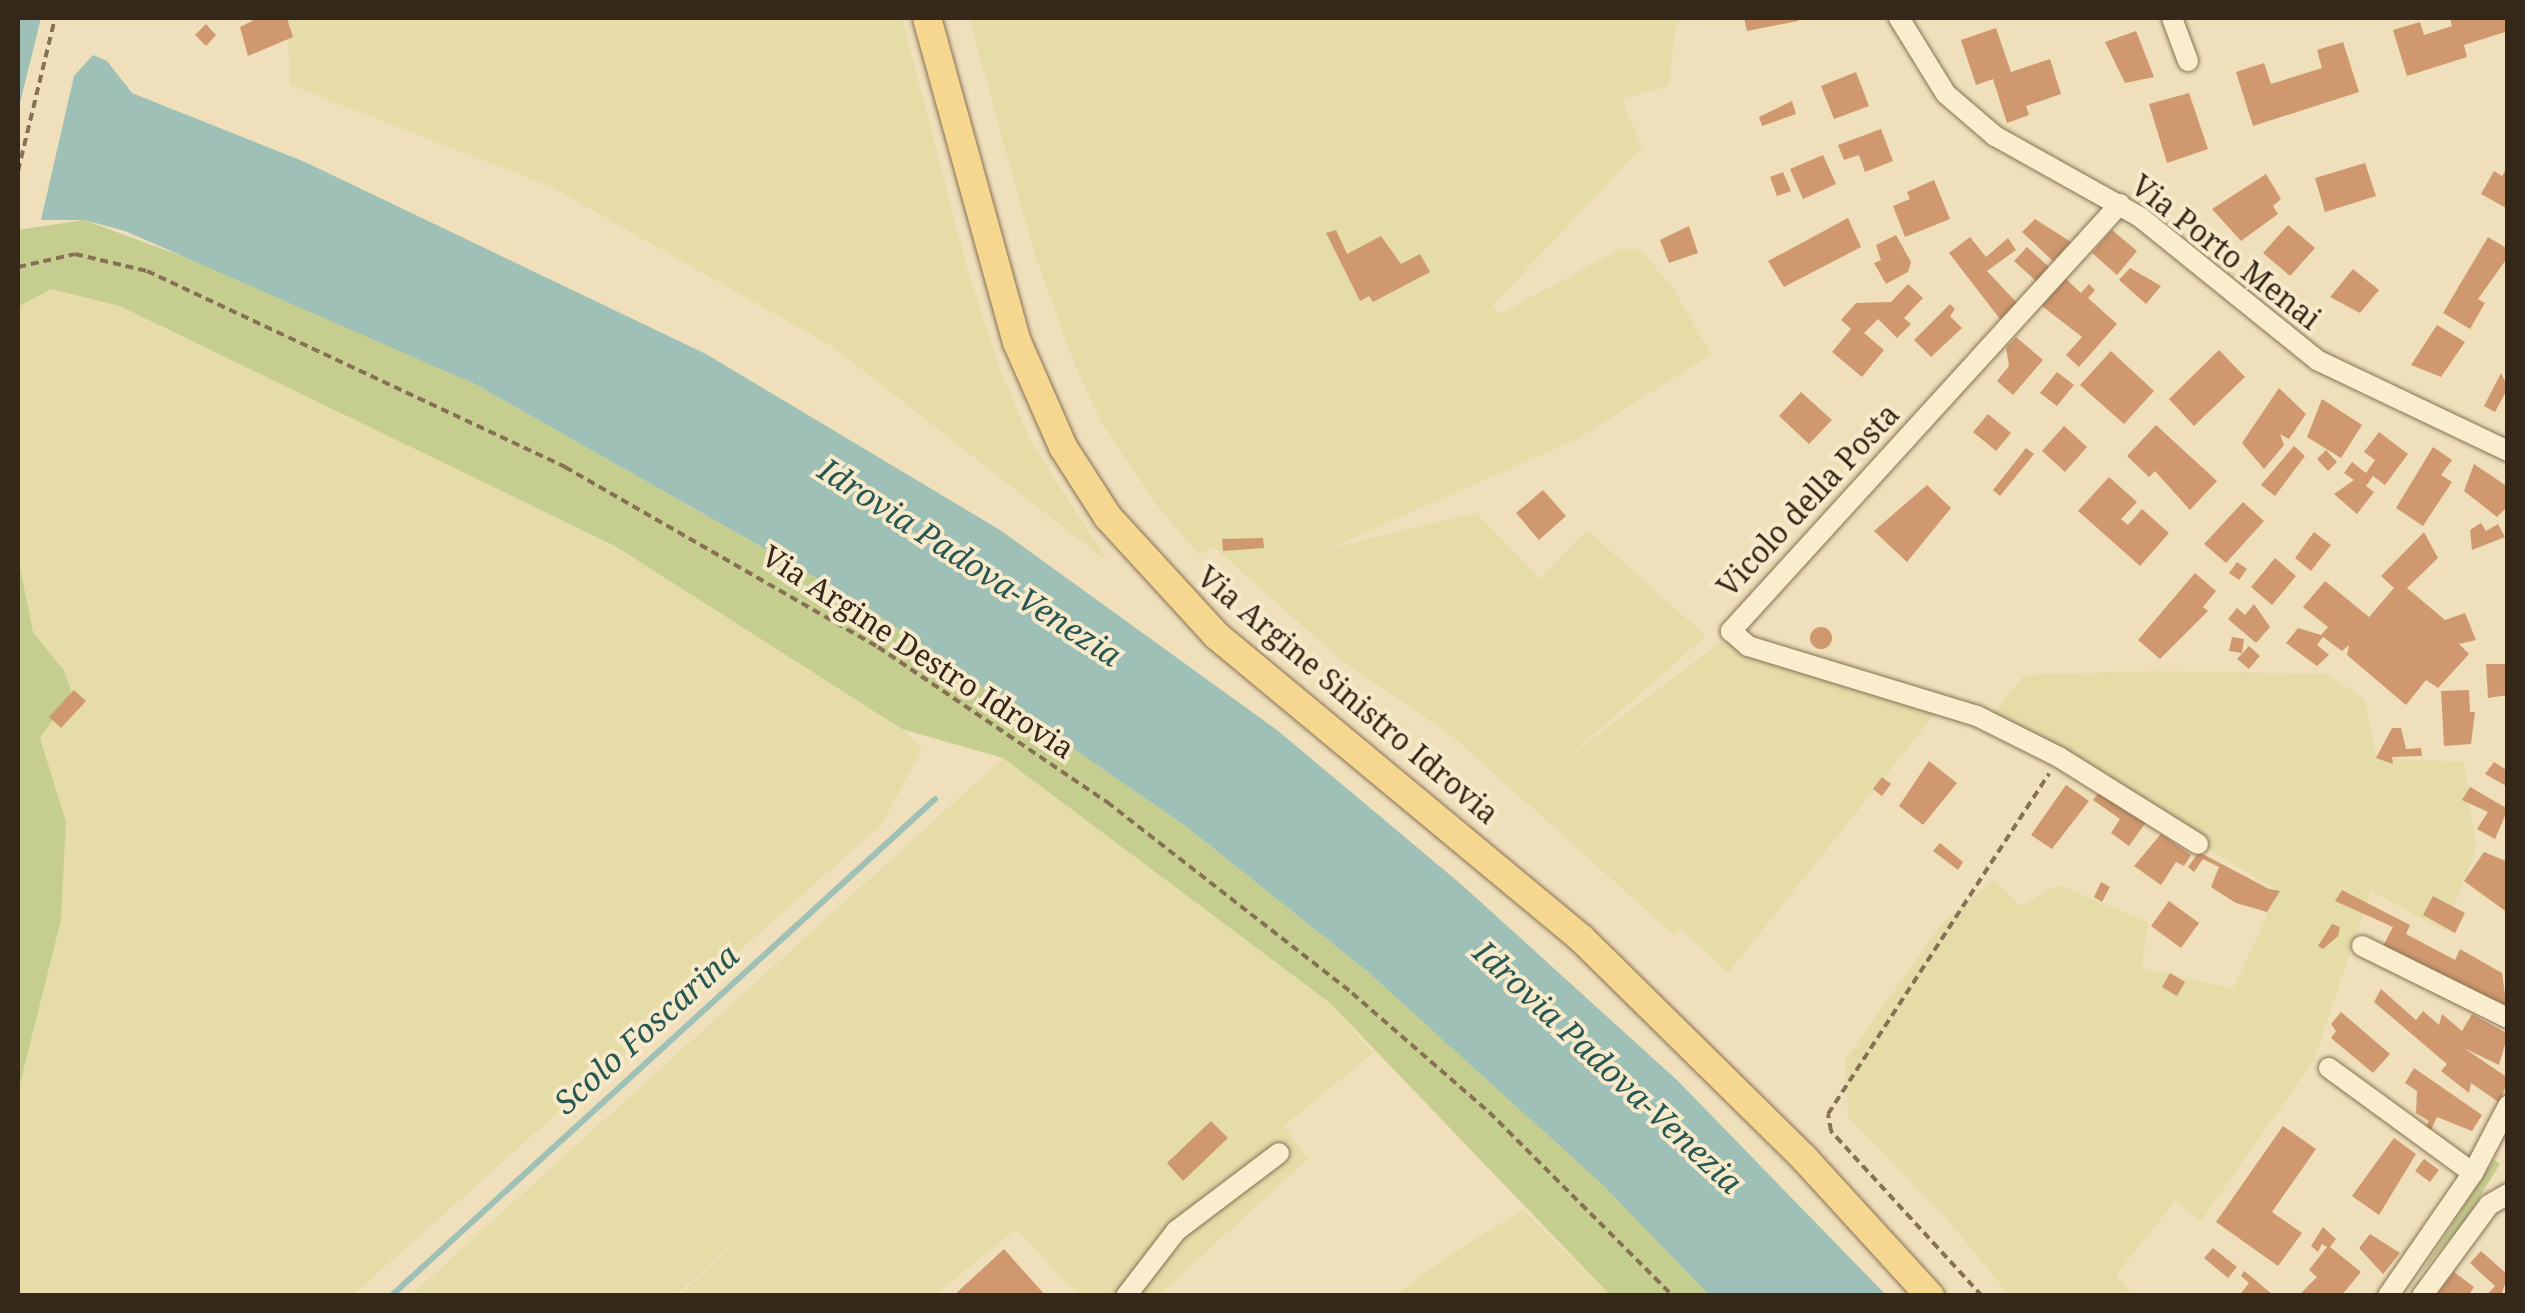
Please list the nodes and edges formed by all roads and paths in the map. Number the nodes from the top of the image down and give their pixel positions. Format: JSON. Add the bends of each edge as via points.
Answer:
{"nodes":[{"id":1,"x":55,"y":18,"type":"edge"},
{"id":2,"x":927,"y":18,"type":"edge"},
{"id":3,"x":1899,"y":18,"type":"edge"},
{"id":4,"x":2172,"y":18,"type":"edge"},
{"id":5,"x":2188,"y":61,"type":"dead end"},
{"id":6,"x":18,"y":171,"type":"edge"},
{"id":7,"x":2120,"y":204,"type":"junction"},
{"id":8,"x":18,"y":267,"type":"edge"},
{"id":9,"x":2508,"y":450,"type":"edge"},
{"id":10,"x":2059,"y":758,"type":"junction"},
{"id":11,"x":2198,"y":844,"type":"dead end"},
{"id":12,"x":2362,"y":946,"type":"dead end"},
{"id":13,"x":2508,"y":1018,"type":"edge"},
{"id":14,"x":2329,"y":1068,"type":"dead end"},
{"id":15,"x":2508,"y":1106,"type":"edge"},
{"id":16,"x":1279,"y":1153,"type":"dead end"},
{"id":17,"x":2473,"y":1173,"type":"junction"},
{"id":18,"x":2508,"y":1194,"type":"edge"},
{"id":19,"x":2402,"y":1276,"type":"junction"},
{"id":20,"x":2423,"y":1294,"type":"edge"},
{"id":21,"x":1126,"y":1296,"type":"edge"},
{"id":22,"x":1672,"y":1296,"type":"edge"},
{"id":23,"x":1930,"y":1296,"type":"edge"},
{"id":24,"x":1982,"y":1296,"type":"edge"},
{"id":25,"x":2388,"y":1296,"type":"edge"}],
"edges":[{"from":1,"to":6,"type":"path"},
{"from":2,"to":23,"type":"main road","name":"Via Argine Sinistro Idrovia","via":[[1017,342],[1063,447],[1108,517],[1217,636],[1494,859],[1594,951],[1804,1158]]},
{"from":3,"to":7,"type":"street","name":"Via Porto Menai","via":[[1926,69],[1969,117]]},
{"from":4,"to":5,"type":"street"},
{"from":7,"to":9,"type":"street","name":"Via Porto Menai","via":[[2317,360]]},
{"from":7,"to":10,"type":"street","name":"Vicolo della Posta","via":[[1731,631],[1748,646],[1936,700]]},
{"from":8,"to":22,"type":"path","name":"Via Argine Destro Idrovia","via":[[75,254],[147,271],[565,466],[878,648],[1108,802],[1352,992],[1488,1112]]},
{"from":10,"to":11,"type":"street","name":"Vicolo della Posta"},
{"from":10,"to":24,"type":"path","via":[[1828,1114],[1831,1130]]},
{"from":12,"to":13,"type":"street"},
{"from":14,"to":17,"type":"street"},
{"from":15,"to":17,"type":"street"},
{"from":16,"to":21,"type":"street","via":[[1176,1232]]},
{"from":17,"to":19,"type":"street"},
{"from":18,"to":20,"type":"street","via":[[2489,1206]]},
{"from":19,"to":20,"type":"street"},
{"from":19,"to":25,"type":"street"}]}
